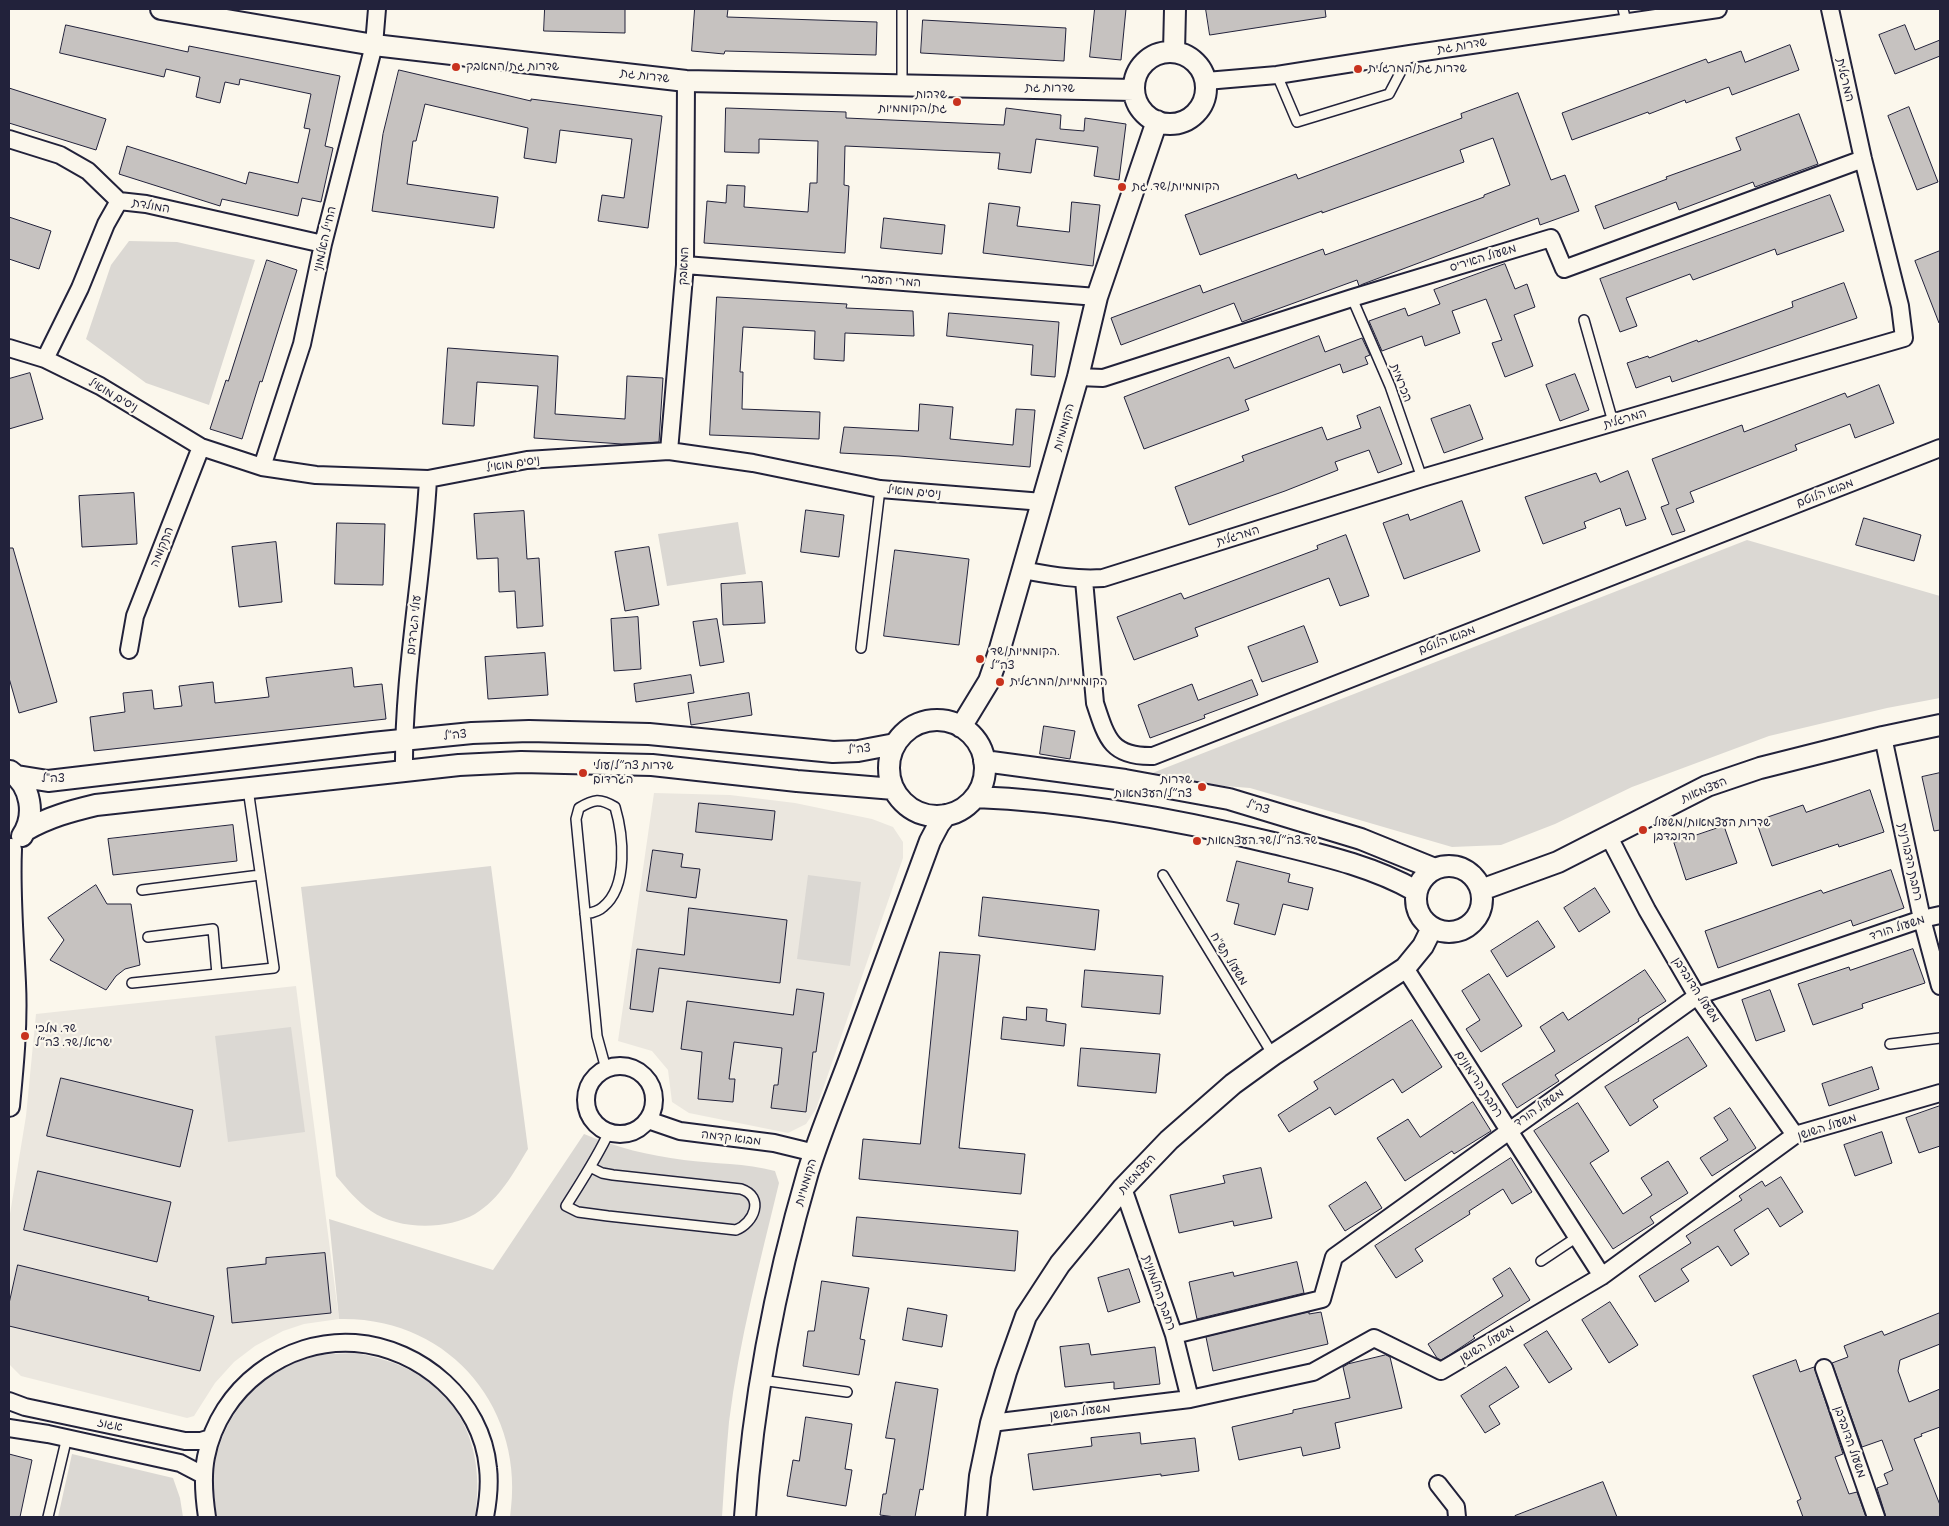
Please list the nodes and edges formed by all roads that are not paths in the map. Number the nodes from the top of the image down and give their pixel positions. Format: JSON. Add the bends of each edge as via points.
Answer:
{"nodes":[{"id":1,"x":160,"y":9,"type":"edge"},
{"id":2,"x":377,"y":9,"type":"edge"},
{"id":3,"x":902,"y":9,"type":"edge"},
{"id":4,"x":1174,"y":9,"type":"edge"},
{"id":5,"x":1718,"y":9,"type":"edge"},
{"id":6,"x":1830,"y":9,"type":"edge"},
{"id":7,"x":1625,"y":15,"type":"edge"},
{"id":8,"x":374,"y":45,"type":"junction"},
{"id":9,"x":1174,"y":52,"type":"junction"},
{"id":10,"x":1410,"y":54,"type":"junction"},
{"id":11,"x":1277,"y":75,"type":"junction"},
{"id":12,"x":686,"y":81,"type":"junction"},
{"id":13,"x":1206,"y":81,"type":"junction"},
{"id":14,"x":902,"y":84,"type":"junction"},
{"id":15,"x":1134,"y":90,"type":"junction"},
{"id":16,"x":1157,"y":122,"type":"junction"},
{"id":17,"x":9,"y":139,"type":"edge"},
{"id":18,"x":1863,"y":159,"type":"junction"},
{"id":19,"x":120,"y":201,"type":"junction"},
{"id":20,"x":323,"y":244,"type":"junction"},
{"id":21,"x":685,"y":265,"type":"junction"},
{"id":22,"x":1097,"y":297,"type":"junction"},
{"id":23,"x":1352,"y":298,"type":"junction"},
{"id":24,"x":1584,"y":320,"type":"dead end"},
{"id":25,"x":9,"y":348,"type":"edge"},
{"id":26,"x":45,"y":359,"type":"junction"},
{"id":27,"x":1078,"y":376,"type":"junction"},
{"id":28,"x":1613,"y":422,"type":"junction"},
{"id":29,"x":201,"y":447,"type":"junction"},
{"id":30,"x":1940,"y":448,"type":"edge"},
{"id":31,"x":669,"y":451,"type":"junction"},
{"id":32,"x":262,"y":467,"type":"junction"},
{"id":33,"x":1422,"y":478,"type":"junction"},
{"id":34,"x":428,"y":479,"type":"junction"},
{"id":35,"x":880,"y":490,"type":"junction"},
{"id":36,"x":1043,"y":502,"type":"junction"},
{"id":37,"x":1022,"y":570,"type":"junction"},
{"id":38,"x":1084,"y":580,"type":"junction"},
{"id":39,"x":861,"y":648,"type":"dead end"},
{"id":40,"x":129,"y":650,"type":"dead end"},
{"id":41,"x":1940,"y":724,"type":"edge"},
{"id":42,"x":961,"y":727,"type":"junction"},
{"id":43,"x":1883,"y":737,"type":"junction"},
{"id":44,"x":404,"y":740,"type":"junction"},
{"id":45,"x":895,"y":744,"type":"junction"},
{"id":46,"x":984,"y":760,"type":"junction"},
{"id":47,"x":404,"y":770,"type":"junction"},
{"id":48,"x":13,"y":773,"type":"edge"},
{"id":49,"x":248,"y":789,"type":"junction"},
{"id":50,"x":894,"y":789,"type":"junction"},
{"id":51,"x":975,"y":797,"type":"junction"},
{"id":52,"x":909,"y":807,"type":"junction"},
{"id":53,"x":946,"y":815,"type":"junction"},
{"id":54,"x":26,"y":830,"type":"junction"},
{"id":55,"x":1609,"y":837,"type":"junction"},
{"id":56,"x":10,"y":849,"type":"edge"},
{"id":57,"x":922,"y":861,"type":"junction"},
{"id":58,"x":1435,"y":869,"type":"junction"},
{"id":59,"x":260,"y":875,"type":"junction"},
{"id":60,"x":1163,"y":876,"type":"dead end"},
{"id":61,"x":142,"y":890,"type":"dead end"},
{"id":62,"x":1481,"y":890,"type":"junction"},
{"id":63,"x":1416,"y":891,"type":"junction"},
{"id":64,"x":585,"y":914,"type":"junction"},
{"id":65,"x":1940,"y":915,"type":"edge"},
{"id":66,"x":1922,"y":919,"type":"junction"},
{"id":67,"x":1432,"y":928,"type":"junction"},
{"id":68,"x":148,"y":937,"type":"dead end"},
{"id":69,"x":1405,"y":968,"type":"junction"},
{"id":70,"x":217,"y":974,"type":"junction"},
{"id":71,"x":132,"y":983,"type":"dead end"},
{"id":72,"x":1940,"y":986,"type":"edge"},
{"id":73,"x":1697,"y":996,"type":"junction"},
{"id":74,"x":1940,"y":1038,"type":"edge"},
{"id":75,"x":1890,"y":1044,"type":"dead end"},
{"id":76,"x":1274,"y":1055,"type":"junction"},
{"id":77,"x":606,"y":1069,"type":"junction"},
{"id":78,"x":1940,"y":1093,"type":"edge"},
{"id":79,"x":9,"y":1106,"type":"edge"},
{"id":80,"x":648,"y":1120,"type":"junction"},
{"id":81,"x":1508,"y":1130,"type":"junction"},
{"id":82,"x":609,"y":1132,"type":"junction"},
{"id":83,"x":1795,"y":1135,"type":"junction"},
{"id":84,"x":815,"y":1153,"type":"junction"},
{"id":85,"x":590,"y":1167,"type":"junction"},
{"id":86,"x":1123,"y":1188,"type":"junction"},
{"id":87,"x":1577,"y":1237,"type":"junction"},
{"id":88,"x":1541,"y":1261,"type":"dead end"},
{"id":89,"x":1602,"y":1276,"type":"junction"},
{"id":90,"x":1174,"y":1335,"type":"junction"},
{"id":91,"x":1824,"y":1368,"type":"dead end"},
{"id":92,"x":759,"y":1380,"type":"junction"},
{"id":93,"x":847,"y":1392,"type":"dead end"},
{"id":94,"x":1190,"y":1399,"type":"junction"},
{"id":95,"x":9,"y":1402,"type":"edge"},
{"id":96,"x":991,"y":1423,"type":"junction"},
{"id":97,"x":9,"y":1428,"type":"edge"},
{"id":98,"x":67,"y":1437,"type":"junction"},
{"id":99,"x":211,"y":1438,"type":"junction"},
{"id":100,"x":203,"y":1476,"type":"junction"},
{"id":101,"x":1438,"y":1484,"type":"dead end"},
{"id":102,"x":48,"y":1517,"type":"edge"},
{"id":103,"x":207,"y":1517,"type":"edge"},
{"id":104,"x":486,"y":1517,"type":"edge"},
{"id":105,"x":745,"y":1517,"type":"edge"},
{"id":106,"x":976,"y":1517,"type":"edge"},
{"id":107,"x":1458,"y":1517,"type":"edge"},
{"id":108,"x":1876,"y":1517,"type":"edge"}],
"edges":[{"from":1,"to":8,"type":"street","name":"שדרות גת"},
{"from":2,"to":8,"type":"street","name":"החייל האלמוני"},
{"from":3,"to":14,"type":"lane"},
{"from":4,"to":9,"type":"street"},
{"from":5,"to":7,"type":"street","name":"שדרות גת"},
{"from":6,"to":18,"type":"street","name":"המרגלית"},
{"from":7,"to":10,"type":"street","name":"שדרות גת"},
{"from":8,"to":12,"type":"street","name":"שדרות גת"},
{"from":8,"to":20,"type":"street","name":"החייל האלמוני"},
{"from":9,"to":13,"type":"street","via":[[1195,61]]},
{"from":9,"to":15,"type":"street","via":[[1159,54],[1145,62],[1136,74]]},
{"from":10,"to":11,"type":"street","name":"שדרות גת"},
{"from":10,"to":11,"type":"lane","via":[[1389,94],[1297,122]]},
{"from":11,"to":13,"type":"street","name":"שדרות גת"},
{"from":12,"to":14,"type":"street","name":"שדרות גת"},
{"from":12,"to":21,"type":"street","name":"המאבק"},
{"from":13,"to":16,"type":"street","via":[[1204,99],[1195,114],[1179,123]]},
{"from":14,"to":15,"type":"street","name":"שדרות גת"},
{"from":15,"to":16,"type":"street","via":[[1142,111]]},
{"from":16,"to":22,"type":"street","name":"הקוממיות"},
{"from":17,"to":19,"type":"street","via":[[60,155],[88,171]]},
{"from":18,"to":23,"type":"street","name":"משעול האיריס","via":[[1564,269],[1551,238]]},
{"from":18,"to":28,"type":"street","name":"המרגלית","via":[[1900,306],[1904,338]]},
{"from":19,"to":20,"type":"street","name":"המולדת"},
{"from":19,"to":26,"type":"street","name":"המולדת","via":[[106,224],[80,288]]},
{"from":20,"to":32,"type":"street","name":"החייל האלמוני","via":[[302,344]]},
{"from":21,"to":22,"type":"street","name":"המרי העברי"},
{"from":21,"to":31,"type":"street","name":"המאבק"},
{"from":22,"to":27,"type":"street","name":"הקוממיות"},
{"from":23,"to":27,"type":"street","name":"משעול האיריס","via":[[1103,378]]},
{"from":23,"to":33,"type":"lane","name":"הכרמית","via":[[1390,386]]},
{"from":24,"to":28,"type":"lane"},
{"from":25,"to":26,"type":"street","name":"ניסים מואיל"},
{"from":26,"to":29,"type":"street","name":"ניסים מואיל","via":[[100,386]]},
{"from":27,"to":36,"type":"street","name":"הקוממיות"},
{"from":28,"to":33,"type":"street","name":"המרגלית"},
{"from":29,"to":32,"type":"street","name":"ניסים מואיל"},
{"from":29,"to":40,"type":"street","name":"התקומה","via":[[135,616]]},
{"from":30,"to":38,"type":"street","name":"מבוא הלוטם","via":[[1154,756],[1135,756],[1120,751],[1102,723],[1093,685]]},
{"from":31,"to":34,"type":"street","name":"ניסים מואיל","via":[[528,460]]},
{"from":31,"to":35,"type":"street","name":"ניסים מואיל","via":[[753,463]]},
{"from":32,"to":34,"type":"street","name":"ניסים מואיל","via":[[316,475]]},
{"from":33,"to":38,"type":"street","name":"המרגלית","via":[[1103,578]]},
{"from":34,"to":44,"type":"street","name":"עולי הגרדום"},
{"from":35,"to":36,"type":"street","name":"ניסים מואיל"},
{"from":35,"to":39,"type":"lane"},
{"from":36,"to":37,"type":"street","name":"הקוממיות"},
{"from":37,"to":38,"type":"street","name":"המרגלית"},
{"from":37,"to":42,"type":"street","name":"הקוממיות","via":[[1000,652],[989,680]]},
{"from":41,"to":43,"type":"street","name":"העצמאות"},
{"from":42,"to":45,"type":"street","via":[[943,721],[924,722],[907,730]]},
{"from":42,"to":46,"type":"street","via":[[976,741]]},
{"from":43,"to":55,"type":"street","name":"העצמאות","via":[[1760,768],[1707,786]]},
{"from":43,"to":66,"type":"street","name":"רחבת הדבורנית"},
{"from":44,"to":45,"type":"street","name":"צה\"ל","via":[[529,731],[649,734],[833,752]]},
{"from":44,"to":47,"type":"street","name":"עולי הגרדום"},
{"from":44,"to":48,"type":"street","name":"צה\"ל","via":[[48,781]]},
{"from":45,"to":50,"type":"street","via":[[889,767]]},
{"from":46,"to":51,"type":"street","via":[[983,780]]},
{"from":46,"to":58,"type":"street","name":"צה\"ל","via":[[1229,799],[1361,838]]},
{"from":47,"to":49,"type":"street"},
{"from":47,"to":50,"type":"street","via":[[512,762],[582,762],[652,765]]},
{"from":48,"to":54,"type":"street","via":[[25,788],[30,802]]},
{"from":49,"to":54,"type":"street","via":[[96,805],[47,818]]},
{"from":49,"to":59,"type":"lane"},
{"from":50,"to":52,"type":"street"},
{"from":51,"to":53,"type":"street"},
{"from":51,"to":63,"type":"street","via":[[1050,801],[1222,830],[1375,871]]},
{"from":52,"to":53,"type":"street","via":[[920,813]]},
{"from":52,"to":57,"type":"street","name":"הקוממיות","via":[[921,826]]},
{"from":53,"to":57,"type":"street","name":"הקוממיות","via":[[938,824]]},
{"from":54,"to":56,"type":"street"},
{"from":55,"to":62,"type":"street","name":"העצמאות","via":[[1558,862]]},
{"from":55,"to":73,"type":"street","name":"משעול הדובדבן"},
{"from":56,"to":79,"type":"street","via":[[15,1028]]},
{"from":57,"to":84,"type":"street","name":"הקוממיות"},
{"from":58,"to":62,"type":"street","via":[[1454,866],[1463,869],[1477,881]]},
{"from":58,"to":63,"type":"street","via":[[1420,882]]},
{"from":59,"to":61,"type":"lane"},
{"from":59,"to":70,"type":"lane","via":[[274,968]]},
{"from":60,"to":76,"type":"lane","name":"משעול תש\"ח"},
{"from":62,"to":67,"type":"street","via":[[1482,907],[1466,928],[1449,933]]},
{"from":63,"to":67,"type":"street","via":[[1416,908]]},
{"from":64,"to":64,"type":"lane","via":[[576,819],[579,808],[590,801],[604,801],[615,807],[620,825],[620,877],[616,891],[604,907]]},
{"from":64,"to":77,"type":"lane","via":[[597,1036]]},
{"from":65,"to":66,"type":"street","name":"משעול הורד"},
{"from":66,"to":72,"type":"street","name":"רחבת הדבורנית"},
{"from":66,"to":73,"type":"street","name":"משעול הורד"},
{"from":67,"to":69,"type":"street","name":"העצמאות"},
{"from":68,"to":70,"type":"lane","via":[[213,929]]},
{"from":69,"to":76,"type":"street","name":"העצמאות"},
{"from":69,"to":81,"type":"street","name":"רחבת הרימונים"},
{"from":70,"to":71,"type":"lane"},
{"from":73,"to":81,"type":"street","name":"משעול הורד"},
{"from":73,"to":83,"type":"street","name":"משעול הדובדבן"},
{"from":74,"to":75,"type":"lane"},
{"from":76,"to":86,"type":"street","name":"העצמאות","via":[[1234,1084],[1169,1140]]},
{"from":77,"to":80,"type":"street","via":[[624,1066],[644,1077],[654,1098]]},
{"from":77,"to":82,"type":"street","via":[[593,1079],[585,1100],[593,1122]]},
{"from":78,"to":83,"type":"street","name":"משעול השושן"},
{"from":80,"to":82,"type":"street","via":[[632,1132]]},
{"from":80,"to":84,"type":"street","name":"מבוא קדמה","via":[[680,1132],[774,1143]]},
{"from":81,"to":87,"type":"street","name":"רחבת הרימונים"},
{"from":81,"to":90,"type":"street","name":"משעול הורד","via":[[1334,1256],[1322,1299]]},
{"from":82,"to":85,"type":"lane"},
{"from":83,"to":89,"type":"street","name":"משעול השושן"},
{"from":84,"to":92,"type":"street","name":"הקוממיות","via":[[788,1244]]},
{"from":85,"to":85,"type":"lane","via":[[566,1206],[578,1212],[736,1230],[746,1226],[755,1206],[749,1191],[741,1189],[613,1176]]},
{"from":86,"to":90,"type":"street","name":"רחבת החלמונית"},
{"from":86,"to":96,"type":"street","name":"העצמאות","via":[[1060,1264],[1026,1316]]},
{"from":87,"to":88,"type":"lane"},
{"from":87,"to":89,"type":"street","name":"רחבת הרימונים"},
{"from":89,"to":94,"type":"street","name":"משעול השושן","via":[[1441,1371],[1374,1338],[1314,1372]]},
{"from":90,"to":94,"type":"street","name":"רחבת החלמונית"},
{"from":91,"to":108,"type":"street","name":"משעול הדובדבן"},
{"from":92,"to":93,"type":"lane"},
{"from":92,"to":105,"type":"street","name":"הקוממיות"},
{"from":94,"to":96,"type":"street","name":"משעול השושן"},
{"from":95,"to":99,"type":"street","name":"אגוז","via":[[185,1441]]},
{"from":96,"to":106,"type":"street","name":"העצמאות","via":[[980,1476]]},
{"from":97,"to":98,"type":"street","name":"אגוז"},
{"from":98,"to":100,"type":"street","name":"אגוז","via":[[180,1463]]},
{"from":98,"to":102,"type":"lane"},
{"from":99,"to":100,"type":"street"},
{"from":99,"to":104,"type":"street","via":[[233,1397],[268,1366],[293,1353],[330,1344],[380,1347],[420,1363],[455,1393],[467,1409],[482,1442],[488,1468]]},
{"from":100,"to":103,"type":"street"},
{"from":101,"to":107,"type":"street","via":[[1456,1507]]}]}
